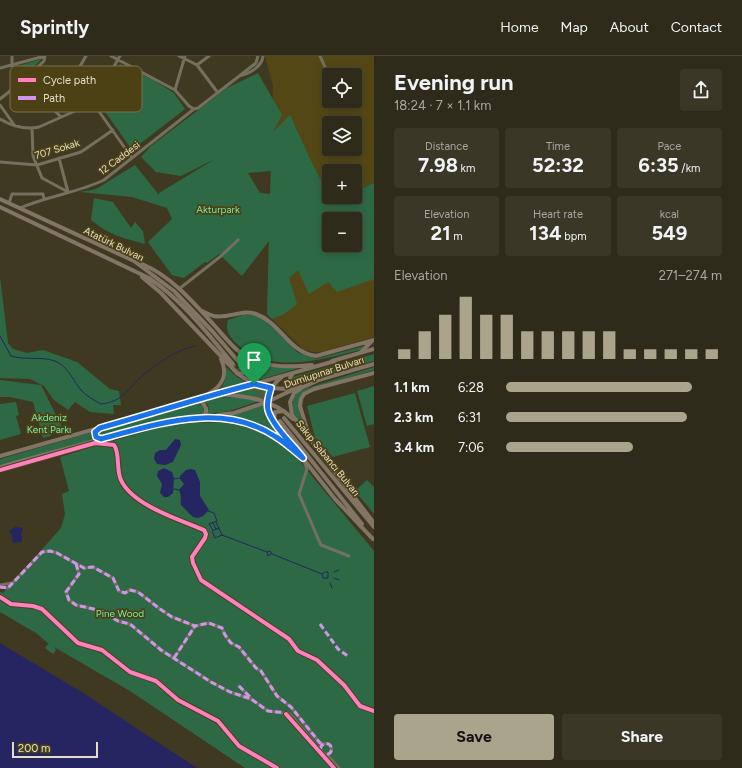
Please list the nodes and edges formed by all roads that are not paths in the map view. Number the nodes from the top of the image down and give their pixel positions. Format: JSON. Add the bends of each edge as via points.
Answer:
{"nodes":[{"id":1,"x":12,"y":56,"type":"edge"},
{"id":2,"x":45,"y":56,"type":"edge"},
{"id":3,"x":86,"y":56,"type":"edge"},
{"id":4,"x":111,"y":56,"type":"edge"},
{"id":5,"x":180,"y":56,"type":"edge"},
{"id":6,"x":209,"y":56,"type":"edge"},
{"id":7,"x":258,"y":56,"type":"edge"},
{"id":8,"x":262,"y":56,"type":"edge"},
{"id":9,"x":320,"y":56,"type":"edge"},
{"id":10,"x":184,"y":57,"type":"edge"},
{"id":11,"x":119,"y":58,"type":"edge"},
{"id":12,"x":197,"y":65,"type":"junction"},
{"id":13,"x":10,"y":66,"type":"edge"},
{"id":14,"x":12,"y":66,"type":"joint"},
{"id":15,"x":39,"y":66,"type":"edge"},
{"id":16,"x":80,"y":66,"type":"edge"},
{"id":17,"x":133,"y":66,"type":"edge"},
{"id":18,"x":0,"y":68,"type":"edge"},
{"id":19,"x":325,"y":68,"type":"edge"},
{"id":20,"x":142,"y":71,"type":"edge"},
{"id":21,"x":239,"y":76,"type":"junction"},
{"id":22,"x":175,"y":90,"type":"junction"},
{"id":23,"x":10,"y":91,"type":"edge"},
{"id":24,"x":218,"y":93,"type":"junction"},
{"id":25,"x":0,"y":99,"type":"edge"},
{"id":26,"x":0,"y":105,"type":"edge"},
{"id":27,"x":193,"y":108,"type":"junction"},
{"id":28,"x":56,"y":112,"type":"edge"},
{"id":29,"x":72,"y":112,"type":"edge"},
{"id":30,"x":100,"y":112,"type":"edge"},
{"id":31,"x":61,"y":117,"type":"junction"},
{"id":32,"x":9,"y":118,"type":"junction"},
{"id":33,"x":0,"y":119,"type":"edge"},
{"id":34,"x":4,"y":122,"type":"junction"},
{"id":35,"x":0,"y":126,"type":"edge"},
{"id":36,"x":15,"y":126,"type":"junction"},
{"id":37,"x":32,"y":128,"type":"junction"},
{"id":38,"x":113,"y":130,"type":"junction"},
{"id":39,"x":59,"y":158,"type":"junction"},
{"id":40,"x":132,"y":158,"type":"junction"},
{"id":41,"x":0,"y":162,"type":"edge"},
{"id":42,"x":37,"y":165,"type":"junction"},
{"id":43,"x":68,"y":192,"type":"junction"},
{"id":44,"x":0,"y":199,"type":"edge"},
{"id":45,"x":44,"y":199,"type":"junction"},
{"id":46,"x":9,"y":203,"type":"junction"},
{"id":47,"x":0,"y":207,"type":"edge"},
{"id":48,"x":20,"y":208,"type":"junction"},
{"id":49,"x":238,"y":240,"type":"dead end"},
{"id":50,"x":134,"y":261,"type":"junction"},
{"id":51,"x":132,"y":269,"type":"junction"},
{"id":52,"x":180,"y":289,"type":"junction"},
{"id":53,"x":200,"y":310,"type":"junction"},
{"id":54,"x":373,"y":341,"type":"edge"},
{"id":55,"x":374,"y":349,"type":"edge"},
{"id":56,"x":360,"y":353,"type":"junction"},
{"id":57,"x":243,"y":354,"type":"junction"},
{"id":58,"x":219,"y":355,"type":"junction"},
{"id":59,"x":238,"y":361,"type":"tunnel mouth"},
{"id":60,"x":335,"y":361,"type":"junction"},
{"id":61,"x":233,"y":364,"type":"tunnel mouth"},
{"id":62,"x":374,"y":364,"type":"edge"},
{"id":63,"x":297,"y":371,"type":"junction"},
{"id":64,"x":374,"y":373,"type":"edge"},
{"id":65,"x":238,"y":374,"type":"junction"},
{"id":66,"x":285,"y":374,"type":"junction"},
{"id":67,"x":317,"y":381,"type":"junction"},
{"id":68,"x":254,"y":384,"type":"junction"},
{"id":69,"x":300,"y":386,"type":"junction"},
{"id":70,"x":271,"y":388,"type":"junction"},
{"id":71,"x":291,"y":389,"type":"junction"},
{"id":72,"x":214,"y":394,"type":"junction"},
{"id":73,"x":195,"y":401,"type":"junction"},
{"id":74,"x":267,"y":402,"type":"junction"},
{"id":75,"x":284,"y":411,"type":"junction"},
{"id":76,"x":212,"y":416,"type":"junction"},
{"id":77,"x":201,"y":417,"type":"junction"},
{"id":78,"x":284,"y":418,"type":"dead end"},
{"id":79,"x":275,"y":422,"type":"junction"},
{"id":80,"x":280,"y":422,"type":"dead end"},
{"id":81,"x":296,"y":422,"type":"junction"},
{"id":82,"x":100,"y":428,"type":"junction"},
{"id":83,"x":101,"y":439,"type":"junction"},
{"id":84,"x":315,"y":447,"type":"junction"},
{"id":85,"x":0,"y":456,"type":"edge"},
{"id":86,"x":303,"y":458,"type":"junction"},
{"id":87,"x":0,"y":467,"type":"edge"},
{"id":88,"x":374,"y":523,"type":"edge"},
{"id":89,"x":374,"y":527,"type":"edge"},
{"id":90,"x":373,"y":539,"type":"edge"},
{"id":91,"x":348,"y":556,"type":"dead end"},
{"id":92,"x":76,"y":564,"type":"junction"},
{"id":93,"x":84,"y":568,"type":"junction"},
{"id":94,"x":79,"y":574,"type":"junction"},
{"id":95,"x":0,"y":586,"type":"edge"},
{"id":96,"x":196,"y":626,"type":"junction"},
{"id":97,"x":174,"y":658,"type":"junction"},
{"id":98,"x":238,"y":686,"type":"dead end"},
{"id":99,"x":251,"y":698,"type":"junction"},
{"id":100,"x":324,"y":744,"type":"junction"},
{"id":101,"x":331,"y":752,"type":"junction"},
{"id":102,"x":323,"y":753,"type":"junction"},
{"id":103,"x":331,"y":759,"type":"junction"},
{"id":104,"x":339,"y":768,"type":"edge"}],
"edges":[{"from":1,"to":14,"type":"street"},
{"from":2,"to":14,"type":"street"},
{"from":2,"to":15,"type":"street"},
{"from":3,"to":16,"type":"street"},
{"from":4,"to":11,"type":"street"},
{"from":5,"to":10,"type":"street"},
{"from":6,"to":12,"type":"street"},
{"from":7,"to":21,"type":"street","via":[[257,62]]},
{"from":8,"to":21,"type":"street","via":[[258,67]]},
{"from":9,"to":19,"type":"street"},
{"from":10,"to":12,"type":"street"},
{"from":10,"to":22,"type":"street"},
{"from":11,"to":17,"type":"street"},
{"from":12,"to":24,"type":"street"},
{"from":13,"to":18,"type":"street"},
{"from":20,"to":22,"type":"street"},
{"from":21,"to":24,"type":"street","name":"12 Caddesi"},
{"from":22,"to":27,"type":"street"},
{"from":23,"to":25,"type":"street"},
{"from":24,"to":27,"type":"street","name":"12 Caddesi"},
{"from":26,"to":32,"type":"street"},
{"from":27,"to":40,"type":"street","name":"12 Caddesi"},
{"from":28,"to":31,"type":"street"},
{"from":29,"to":31,"type":"street"},
{"from":30,"to":38,"type":"street"},
{"from":31,"to":37,"type":"street"},
{"from":32,"to":34,"type":"street"},
{"from":32,"to":36,"type":"street"},
{"from":33,"to":34,"type":"street"},
{"from":34,"to":35,"type":"street"},
{"from":34,"to":36,"type":"street"},
{"from":36,"to":37,"type":"street"},
{"from":37,"to":42,"type":"street","via":[[33,156]]},
{"from":38,"to":39,"type":"street","name":"707 Sokak","via":[[81,152]]},
{"from":38,"to":40,"type":"street"},
{"from":39,"to":42,"type":"street","name":"707 Sokak"},
{"from":39,"to":43,"type":"street"},
{"from":40,"to":43,"type":"street","name":"12 Caddesi","via":[[104,180]]},
{"from":41,"to":42,"type":"street","name":"707 Sokak"},
{"from":42,"to":43,"type":"street","via":[[42,178]]},
{"from":43,"to":45,"type":"street","name":"12 Caddesi"},
{"from":44,"to":46,"type":"main road","name":"Atatürk Bulvarı"},
{"from":45,"to":46,"type":"street","via":[[42,194],[12,194]]},
{"from":45,"to":48,"type":"street","name":"12 Caddesi"},
{"from":46,"to":48,"type":"main road","name":"Atatürk Bulvarı"},
{"from":47,"to":51,"type":"main road","name":"Atatürk Bulvarı"},
{"from":48,"to":50,"type":"main road","name":"Atatürk Bulvarı"},
{"from":49,"to":52,"type":"street"},
{"from":50,"to":52,"type":"main road","name":"Dumlupınar Bulvarı","via":[[147,266]]},
{"from":50,"to":59,"type":"main road","name":"Atatürk Bulvarı","via":[[174,291]]},
{"from":51,"to":58,"type":"main road","via":[[161,293]]},
{"from":51,"to":61,"type":"main road","name":"Atatürk Bulvarı","via":[[166,289]]},
{"from":52,"to":53,"type":"main road","name":"Dumlupınar Bulvarı"},
{"from":53,"to":54,"type":"main road","via":[[214,316],[245,312],[256,314],[269,321],[295,347],[308,355],[316,356]]},
{"from":53,"to":57,"type":"main road","name":"Dumlupınar Bulvarı"},
{"from":54,"to":56,"type":"main road"},
{"from":55,"to":56,"type":"main road","name":"Dumlupınar Bulvarı"},
{"from":56,"to":60,"type":"main road","name":"Dumlupınar Bulvarı"},
{"from":57,"to":60,"type":"main road","name":"Dumlupınar Bulvarı","via":[[252,360],[284,367]]},
{"from":57,"to":65,"type":"main road","via":[[249,366],[243,373]]},
{"from":58,"to":65,"type":"main road"},
{"from":58,"to":73,"type":"main road","via":[[224,367],[222,383]]},
{"from":60,"to":63,"type":"main road"},
{"from":62,"to":67,"type":"main road","name":"Dumlupınar Bulvarı"},
{"from":63,"to":66,"type":"main road"},
{"from":63,"to":69,"type":"main road","via":[[291,374],[291,382],[293,386]]},
{"from":64,"to":84,"type":"main road","via":[[314,389],[303,395],[300,409]]},
{"from":65,"to":68,"type":"main road"},
{"from":66,"to":68,"type":"main road"},
{"from":66,"to":70,"type":"main road"},
{"from":67,"to":69,"type":"main road","name":"Dumlupınar Bulvarı"},
{"from":67,"to":81,"type":"main road","via":[[292,395],[290,410]]},
{"from":68,"to":70,"type":"main road"},
{"from":68,"to":72,"type":"main road"},
{"from":69,"to":71,"type":"main road","name":"Dumlupınar Bulvarı"},
{"from":70,"to":71,"type":"main road"},
{"from":70,"to":74,"type":"main road"},
{"from":71,"to":74,"type":"main road","name":"Dumlupınar Bulvarı"},
{"from":72,"to":73,"type":"main road"},
{"from":72,"to":74,"type":"main road","via":[[235,395]]},
{"from":73,"to":77,"type":"main road","via":[[202,402],[206,408]]},
{"from":73,"to":82,"type":"main road"},
{"from":74,"to":75,"type":"main road"},
{"from":74,"to":76,"type":"main road","name":"Dumlupınar Bulvarı","via":[[234,413]]},
{"from":74,"to":79,"type":"main road","via":[[268,410]]},
{"from":75,"to":79,"type":"main road","via":[[275,412]]},
{"from":75,"to":81,"type":"main road"},
{"from":76,"to":77,"type":"main road"},
{"from":76,"to":86,"type":"main road","via":[[258,427],[276,436]]},
{"from":77,"to":83,"type":"main road","via":[[171,421]]},
{"from":78,"to":89,"type":"main road","name":"Sakıp Sabancı Bulvarı"},
{"from":79,"to":86,"type":"main road"},
{"from":80,"to":90,"type":"main road"},
{"from":81,"to":84,"type":"main road"},
{"from":82,"to":83,"type":"main road","via":[[95,434]]},
{"from":82,"to":85,"type":"main road"},
{"from":83,"to":87,"type":"main road"},
{"from":84,"to":88,"type":"main road"},
{"from":86,"to":90,"type":"main road","via":[[335,499]]},
{"from":86,"to":91,"type":"street","via":[[307,469],[299,494],[320,543]]},
{"from":92,"to":93,"type":"street"},
{"from":92,"to":94,"type":"street"},
{"from":92,"to":95,"type":"street","via":[[57,553],[42,552],[14,582]]},
{"from":93,"to":94,"type":"street"},
{"from":93,"to":96,"type":"street","via":[[93,567],[113,578],[120,591],[138,592],[160,610]]},
{"from":94,"to":97,"type":"street","via":[[66,592],[69,600],[76,605],[98,610],[118,621],[130,624]]},
{"from":96,"to":97,"type":"street"},
{"from":96,"to":100,"type":"street","via":[[210,623],[222,628],[231,643],[239,647],[256,668],[262,671],[277,696],[291,707],[320,743]]},
{"from":97,"to":99,"type":"street","via":[[230,692]]},
{"from":98,"to":99,"type":"street"},
{"from":99,"to":102,"type":"street","via":[[268,711],[290,714]]},
{"from":100,"to":101,"type":"street","via":[[330,746]]},
{"from":100,"to":102,"type":"street","via":[[321,748]]},
{"from":101,"to":102,"type":"street"},
{"from":101,"to":103,"type":"street"},
{"from":102,"to":103,"type":"street"},
{"from":103,"to":104,"type":"street"}]}
